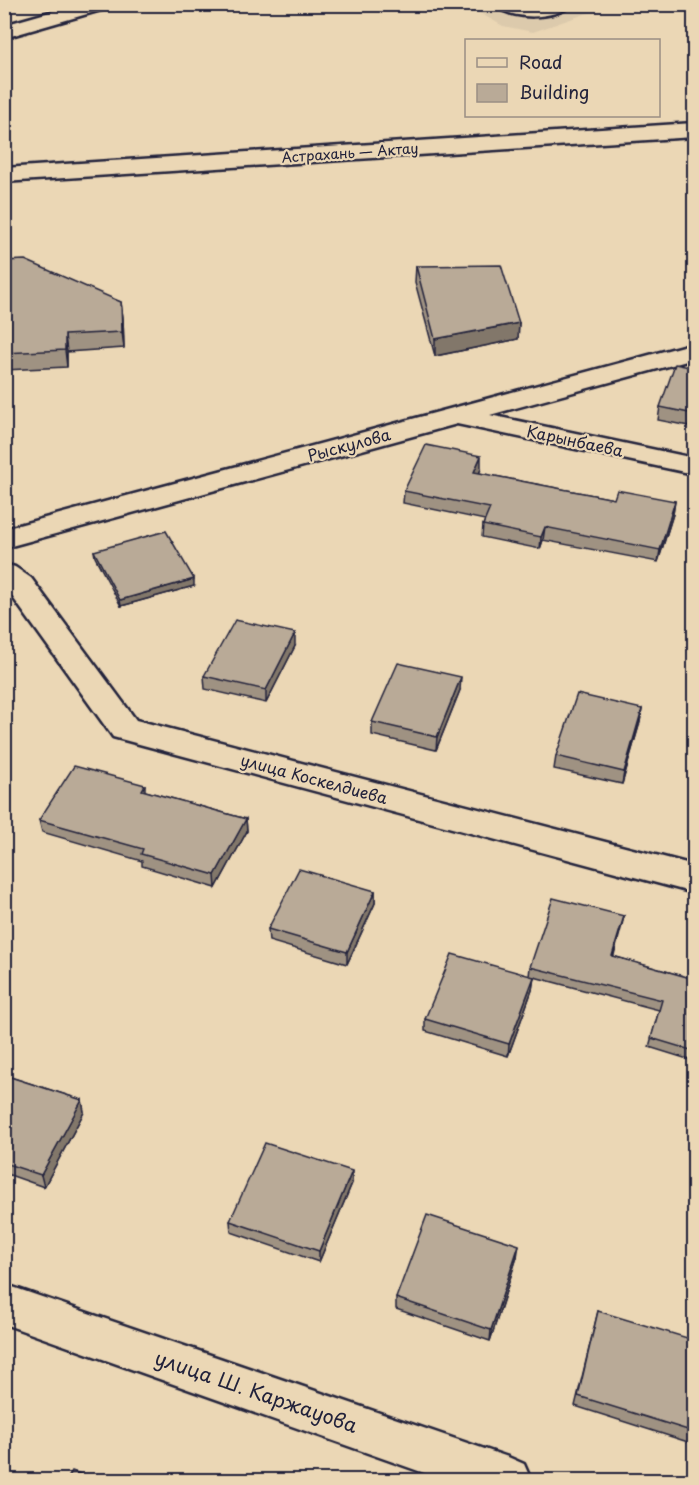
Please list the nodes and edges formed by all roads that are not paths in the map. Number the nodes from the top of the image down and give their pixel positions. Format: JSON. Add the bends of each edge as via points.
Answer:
{"nodes":[{"id":1,"x":497,"y":4,"type":"edge"},
{"id":2,"x":569,"y":4,"type":"edge"},
{"id":3,"x":93,"y":5,"type":"edge"},
{"id":4,"x":4,"y":32,"type":"edge"},
{"id":5,"x":694,"y":130,"type":"edge"},
{"id":6,"x":4,"y":175,"type":"edge"},
{"id":7,"x":694,"y":351,"type":"edge"},
{"id":8,"x":456,"y":416,"type":"junction"},
{"id":9,"x":694,"y":466,"type":"edge"},
{"id":10,"x":4,"y":539,"type":"edge"},
{"id":11,"x":4,"y":574,"type":"edge"},
{"id":12,"x":694,"y":879,"type":"edge"},
{"id":13,"x":4,"y":1304,"type":"edge"},
{"id":14,"x":508,"y":1480,"type":"edge"}],
"edges":[{"from":1,"to":2,"type":"lane","via":[[531,15]]},
{"from":3,"to":4,"type":"main road"},
{"from":5,"to":6,"type":"main road","name":"Астрахань — Актау"},
{"from":7,"to":8,"type":"main road","name":"Рыскулова"},
{"from":8,"to":9,"type":"main road","name":"Карынбаева"},
{"from":8,"to":10,"type":"main road","name":"Рыскулова"},
{"from":11,"to":12,"type":"main road","name":"улица Коскелдиева","via":[[20,585],[125,729]]},
{"from":13,"to":14,"type":"main road","name":"улица Ш. Каржауова"}]}
